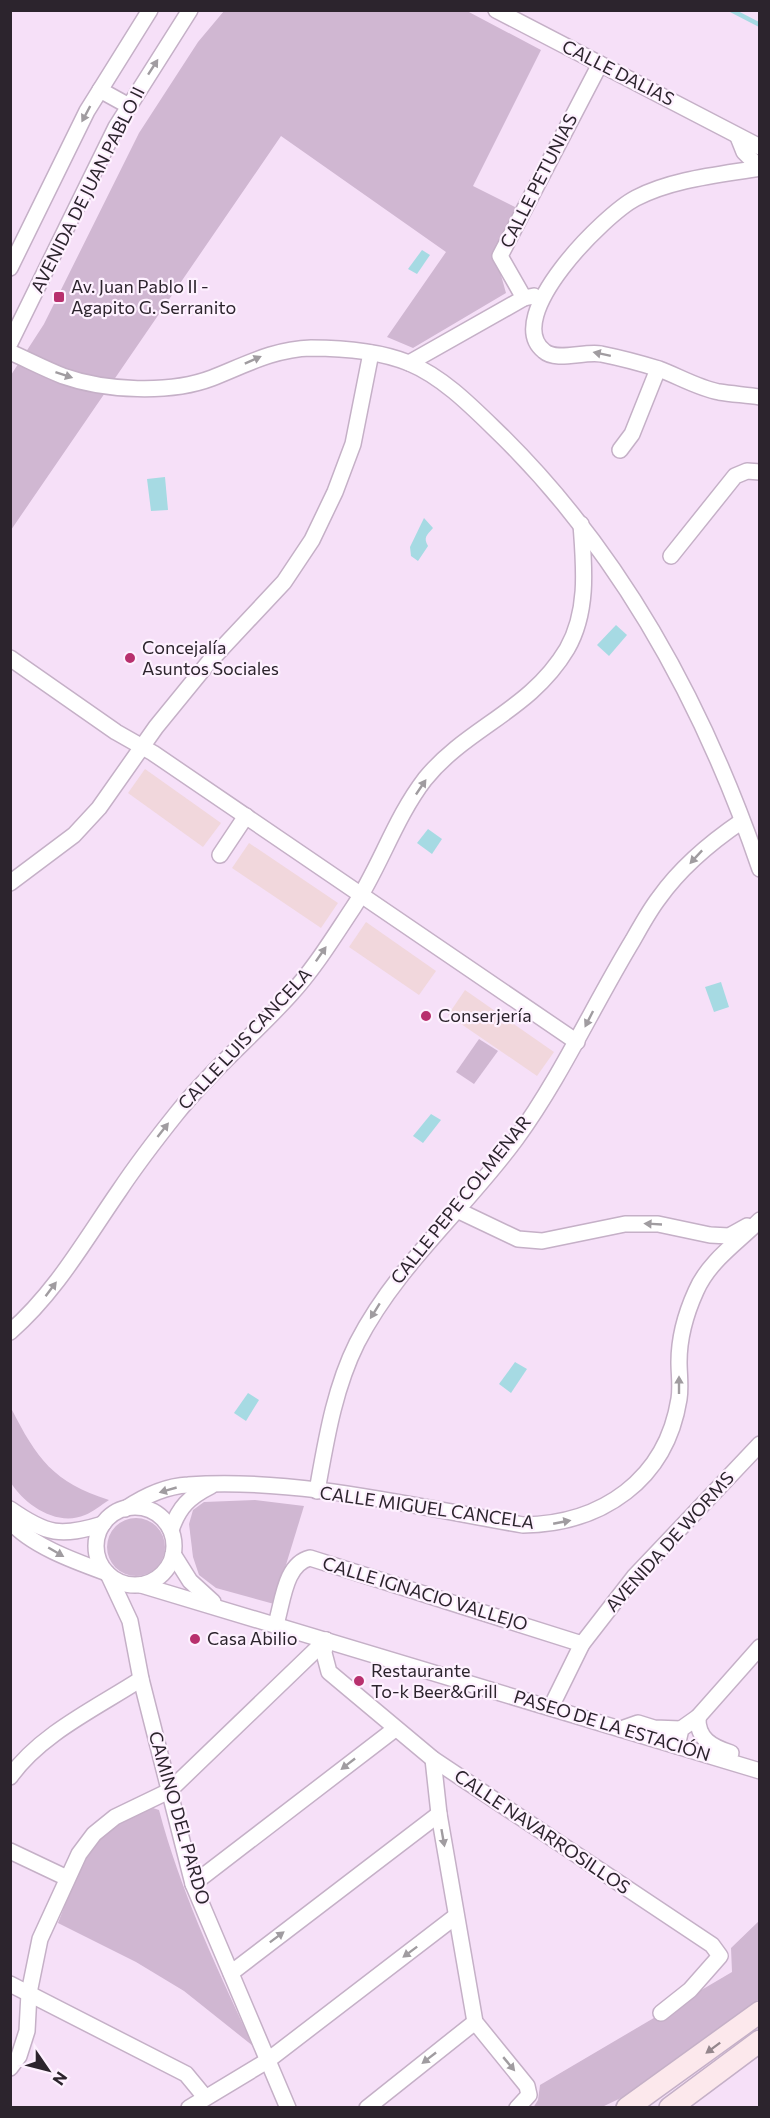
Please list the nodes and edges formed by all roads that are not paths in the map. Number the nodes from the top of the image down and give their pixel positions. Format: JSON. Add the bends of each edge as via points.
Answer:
{"nodes":[{"id":1,"x":150,"y":10,"type":"edge"},
{"id":2,"x":190,"y":10,"type":"edge"},
{"id":3,"x":496,"y":10,"type":"edge"},
{"id":4,"x":600,"y":64,"type":"junction"},
{"id":5,"x":100,"y":90,"type":"junction"},
{"id":6,"x":129,"y":106,"type":"junction"},
{"id":7,"x":738,"y":137,"type":"junction"},
{"id":8,"x":759,"y":147,"type":"edge"},
{"id":9,"x":744,"y":152,"type":"junction"},
{"id":10,"x":759,"y":168,"type":"edge"},
{"id":11,"x":737,"y":172,"type":"junction"},
{"id":12,"x":10,"y":268,"type":"edge"},
{"id":13,"x":542,"y":293,"type":"junction"},
{"id":14,"x":524,"y":298,"type":"junction"},
{"id":15,"x":10,"y":343,"type":"edge"},
{"id":16,"x":439,"y":346,"type":"junction"},
{"id":17,"x":10,"y":352,"type":"edge"},
{"id":18,"x":371,"y":353,"type":"junction"},
{"id":19,"x":409,"y":363,"type":"junction"},
{"id":20,"x":658,"y":369,"type":"junction"},
{"id":21,"x":435,"y":378,"type":"junction"},
{"id":22,"x":759,"y":397,"type":"edge"},
{"id":23,"x":620,"y":450,"type":"dead end"},
{"id":24,"x":759,"y":472,"type":"edge"},
{"id":25,"x":581,"y":524,"type":"junction"},
{"id":26,"x":671,"y":556,"type":"dead end"},
{"id":27,"x":608,"y":560,"type":"junction"},
{"id":28,"x":584,"y":572,"type":"junction"},
{"id":29,"x":10,"y":658,"type":"edge"},
{"id":30,"x":142,"y":746,"type":"junction"},
{"id":31,"x":246,"y":816,"type":"junction"},
{"id":32,"x":742,"y":821,"type":"junction"},
{"id":33,"x":219,"y":855,"type":"dead end"},
{"id":34,"x":759,"y":869,"type":"edge"},
{"id":35,"x":10,"y":883,"type":"edge"},
{"id":36,"x":362,"y":895,"type":"junction"},
{"id":37,"x":577,"y":1042,"type":"junction"},
{"id":38,"x":457,"y":1210,"type":"junction"},
{"id":39,"x":759,"y":1220,"type":"edge"},
{"id":40,"x":711,"y":1235,"type":"junction"},
{"id":41,"x":716,"y":1259,"type":"junction"},
{"id":42,"x":10,"y":1332,"type":"edge"},
{"id":43,"x":759,"y":1444,"type":"edge"},
{"id":44,"x":214,"y":1485,"type":"junction"},
{"id":45,"x":317,"y":1491,"type":"junction"},
{"id":46,"x":10,"y":1509,"type":"edge"},
{"id":47,"x":125,"y":1509,"type":"junction"},
{"id":48,"x":10,"y":1521,"type":"edge"},
{"id":49,"x":103,"y":1524,"type":"junction"},
{"id":50,"x":171,"y":1530,"type":"junction"},
{"id":51,"x":173,"y":1554,"type":"junction"},
{"id":52,"x":108,"y":1574,"type":"junction"},
{"id":53,"x":140,"y":1585,"type":"junction"},
{"id":54,"x":223,"y":1609,"type":"junction"},
{"id":55,"x":130,"y":1621,"type":"junction"},
{"id":56,"x":276,"y":1624,"type":"junction"},
{"id":57,"x":326,"y":1640,"type":"junction"},
{"id":58,"x":582,"y":1644,"type":"junction"},
{"id":59,"x":759,"y":1647,"type":"edge"},
{"id":60,"x":141,"y":1679,"type":"junction"},
{"id":61,"x":551,"y":1707,"type":"junction"},
{"id":62,"x":698,"y":1722,"type":"junction"},
{"id":63,"x":395,"y":1729,"type":"junction"},
{"id":64,"x":621,"y":1729,"type":"junction"},
{"id":65,"x":681,"y":1729,"type":"junction"},
{"id":66,"x":677,"y":1746,"type":"junction"},
{"id":67,"x":433,"y":1759,"type":"junction"},
{"id":68,"x":759,"y":1769,"type":"edge"},
{"id":69,"x":10,"y":1778,"type":"edge"},
{"id":70,"x":168,"y":1791,"type":"junction"},
{"id":71,"x":439,"y":1814,"type":"junction"},
{"id":72,"x":10,"y":1851,"type":"edge"},
{"id":73,"x":67,"y":1878,"type":"junction"},
{"id":74,"x":194,"y":1884,"type":"junction"},
{"id":75,"x":456,"y":1916,"type":"junction"},
{"id":76,"x":231,"y":1973,"type":"junction"},
{"id":77,"x":10,"y":1984,"type":"edge"},
{"id":78,"x":29,"y":1993,"type":"junction"},
{"id":79,"x":759,"y":2012,"type":"edge"},
{"id":80,"x":662,"y":2013,"type":"dead end"},
{"id":81,"x":475,"y":2022,"type":"junction"},
{"id":82,"x":759,"y":2041,"type":"edge"},
{"id":83,"x":267,"y":2061,"type":"junction"},
{"id":84,"x":10,"y":2068,"type":"edge"},
{"id":85,"x":205,"y":2097,"type":"junction"},
{"id":86,"x":673,"y":2106,"type":"edge"},
{"id":87,"x":189,"y":2108,"type":"edge"},
{"id":88,"x":288,"y":2108,"type":"edge"},
{"id":89,"x":367,"y":2108,"type":"edge"},
{"id":90,"x":517,"y":2108,"type":"edge"},
{"id":91,"x":627,"y":2108,"type":"edge"}],
"edges":[{"from":1,"to":5,"type":"street","name":"AVENIDA DE JUAN PABLO II"},
{"from":6,"to":2,"type":"street","name":"AVENIDA DE JUAN PABLO II","one_way":true},
{"from":3,"to":4,"type":"street","name":"CALLE DALIAS"},
{"from":4,"to":7,"type":"street","name":"CALLE DALIAS"},
{"from":4,"to":14,"type":"street","name":"CALLE PETUNIAS","via":[[500,256]]},
{"from":5,"to":6,"type":"street"},
{"from":5,"to":12,"type":"street","name":"AVENIDA DE JUAN PABLO II","one_way":true},
{"from":6,"to":15,"type":"street","name":"AVENIDA DE JUAN PABLO II"},
{"from":7,"to":8,"type":"street","name":"CALLE DALIAS"},
{"from":7,"to":9,"type":"street"},
{"from":9,"to":10,"type":"street"},
{"from":9,"to":11,"type":"street"},
{"from":10,"to":11,"type":"street"},
{"from":11,"to":13,"type":"street","via":[[672,184],[617,209]]},
{"from":13,"to":14,"type":"street"},
{"from":20,"to":13,"type":"street","one_way":true,"via":[[588,351],[552,356],[542,351],[534,337],[533,321]]},
{"from":14,"to":16,"type":"street"},
{"from":16,"to":19,"type":"street"},
{"from":16,"to":21,"type":"street","via":[[434,357]]},
{"from":17,"to":18,"type":"street","one_way":true,"via":[[64,376],[119,387],[162,389],[210,379],[263,355],[308,348]]},
{"from":18,"to":19,"type":"street"},
{"from":18,"to":30,"type":"street","via":[[353,444],[312,540],[284,582],[209,662]]},
{"from":19,"to":21,"type":"street"},
{"from":20,"to":22,"type":"street","via":[[717,391]]},
{"from":20,"to":23,"type":"street","via":[[632,434]]},
{"from":21,"to":25,"type":"street","via":[[523,457]]},
{"from":24,"to":26,"type":"street","via":[[747,471],[735,477]]},
{"from":25,"to":27,"type":"street"},
{"from":25,"to":28,"type":"street","name":"CALLE LUIS CANCELA"},
{"from":27,"to":28,"type":"street","via":[[593,562]]},
{"from":27,"to":32,"type":"street","via":[[668,656]]},
{"from":36,"to":28,"type":"street","name":"CALLE LUIS CANCELA","one_way":true,"via":[[425,780],[447,756],[524,700],[555,666],[576,628]]},
{"from":29,"to":30,"type":"street"},
{"from":30,"to":31,"type":"street"},
{"from":30,"to":35,"type":"street","via":[[99,808],[80,828]]},
{"from":31,"to":33,"type":"street"},
{"from":31,"to":36,"type":"street"},
{"from":32,"to":34,"type":"street"},
{"from":32,"to":37,"type":"street","name":"CALLE PEPE COLMENAR","one_way":true,"via":[[710,842],[659,898],[606,984]]},
{"from":36,"to":37,"type":"street"},
{"from":42,"to":36,"type":"street","name":"CALLE LUIS CANCELA","one_way":true,"via":[[34,1312],[184,1104],[292,993]]},
{"from":37,"to":38,"type":"street","name":"CALLE PEPE COLMENAR","via":[[516,1139]]},
{"from":40,"to":38,"type":"street","one_way":true,"via":[[658,1224],[625,1224],[542,1241],[518,1239]]},
{"from":38,"to":45,"type":"street","name":"CALLE PEPE COLMENAR","one_way":true,"via":[[392,1285],[356,1346],[329,1424]]},
{"from":39,"to":40,"type":"street","name":"CALLE MIGUEL CANCELA","via":[[729,1236]]},
{"from":39,"to":41,"type":"street","name":"CALLE MIGUEL CANCELA"},
{"from":40,"to":41,"type":"street"},
{"from":45,"to":41,"type":"street","name":"CALLE MIGUEL CANCELA","one_way":true,"via":[[523,1525],[575,1520],[616,1500],[650,1468],[667,1440],[679,1396],[680,1350],[687,1313]]},
{"from":43,"to":58,"type":"street","name":"AVENIDA DE WORMS","via":[[634,1577]]},
{"from":44,"to":45,"type":"street","name":"CALLE MIGUEL CANCELA"},
{"from":44,"to":47,"type":"street","name":"CALLE MIGUEL CANCELA","one_way":true,"via":[[186,1485],[144,1497]]},
{"from":44,"to":50,"type":"street","name":"CALLE MIGUEL CANCELA","via":[[190,1497]]},
{"from":46,"to":49,"type":"street","via":[[49,1532],[73,1533]]},
{"from":47,"to":49,"type":"street"},
{"from":47,"to":50,"type":"street","via":[[136,1507],[157,1514]]},
{"from":48,"to":52,"type":"street","one_way":true,"via":[[62,1556]]},
{"from":49,"to":52,"type":"street","via":[[96,1548]]},
{"from":50,"to":51,"type":"street"},
{"from":51,"to":53,"type":"street","via":[[165,1571]]},
{"from":51,"to":54,"type":"street","name":"PASEO DE LA ESTACIÓN","via":[[189,1581]]},
{"from":52,"to":53,"type":"street","via":[[118,1581]]},
{"from":52,"to":55,"type":"street","name":"CAMINO DEL PARDO"},
{"from":53,"to":54,"type":"street","name":"PASEO DE LA ESTACIÓN"},
{"from":53,"to":55,"type":"street","name":"CAMINO DEL PARDO"},
{"from":54,"to":56,"type":"street","name":"PASEO DE LA ESTACIÓN"},
{"from":55,"to":60,"type":"street","name":"CAMINO DEL PARDO"},
{"from":56,"to":57,"type":"street","name":"PASEO DE LA ESTACIÓN"},
{"from":56,"to":58,"type":"street","name":"CALLE IGNACIO VALLEJO","via":[[292,1569],[299,1561],[310,1558]]},
{"from":57,"to":61,"type":"street","name":"PASEO DE LA ESTACIÓN"},
{"from":57,"to":63,"type":"street","name":"CALLE NAVARROSILLOS","via":[[324,1653],[329,1672]]},
{"from":57,"to":70,"type":"street"},
{"from":58,"to":61,"type":"street","name":"AVENIDA DE WORMS"},
{"from":59,"to":62,"type":"street"},
{"from":60,"to":69,"type":"street","via":[[55,1735]]},
{"from":60,"to":70,"type":"street","name":"CAMINO DEL PARDO"},
{"from":61,"to":64,"type":"street","name":"PASEO DE LA ESTACIÓN"},
{"from":62,"to":65,"type":"street"},
{"from":62,"to":66,"type":"street"},
{"from":62,"to":68,"type":"street","via":[[703,1738],[714,1748],[751,1759]]},
{"from":63,"to":67,"type":"street","name":"CALLE NAVARROSILLOS"},
{"from":63,"to":74,"type":"street","one_way":true},
{"from":64,"to":65,"type":"street","via":[[638,1723]]},
{"from":64,"to":66,"type":"street","name":"PASEO DE LA ESTACIÓN"},
{"from":65,"to":66,"type":"street"},
{"from":66,"to":68,"type":"street","name":"PASEO DE LA ESTACIÓN"},
{"from":67,"to":71,"type":"street"},
{"from":67,"to":80,"type":"street","name":"CALLE NAVARROSILLOS","via":[[712,1945],[720,1956],[690,1990]]},
{"from":70,"to":73,"type":"street","via":[[115,1817],[94,1834]]},
{"from":70,"to":74,"type":"street","name":"CAMINO DEL PARDO"},
{"from":71,"to":75,"type":"street","one_way":true},
{"from":76,"to":71,"type":"street","one_way":true},
{"from":72,"to":73,"type":"street"},
{"from":73,"to":78,"type":"street","via":[[40,1939]]},
{"from":74,"to":76,"type":"street","name":"CAMINO DEL PARDO"},
{"from":75,"to":81,"type":"street"},
{"from":75,"to":83,"type":"street","one_way":true},
{"from":76,"to":83,"type":"street","name":"CAMINO DEL PARDO"},
{"from":77,"to":78,"type":"street"},
{"from":78,"to":84,"type":"street","via":[[27,2031],[19,2056]]},
{"from":78,"to":85,"type":"street","via":[[186,2074]]},
{"from":79,"to":91,"type":"main road","one_way":true},
{"from":81,"to":89,"type":"street","one_way":true},
{"from":81,"to":90,"type":"street","one_way":true,"via":[[527,2086],[529,2094]]},
{"from":82,"to":86,"type":"main road"},
{"from":83,"to":85,"type":"street"},
{"from":83,"to":88,"type":"street","name":"CAMINO DEL PARDO"},
{"from":85,"to":87,"type":"street"}]}
